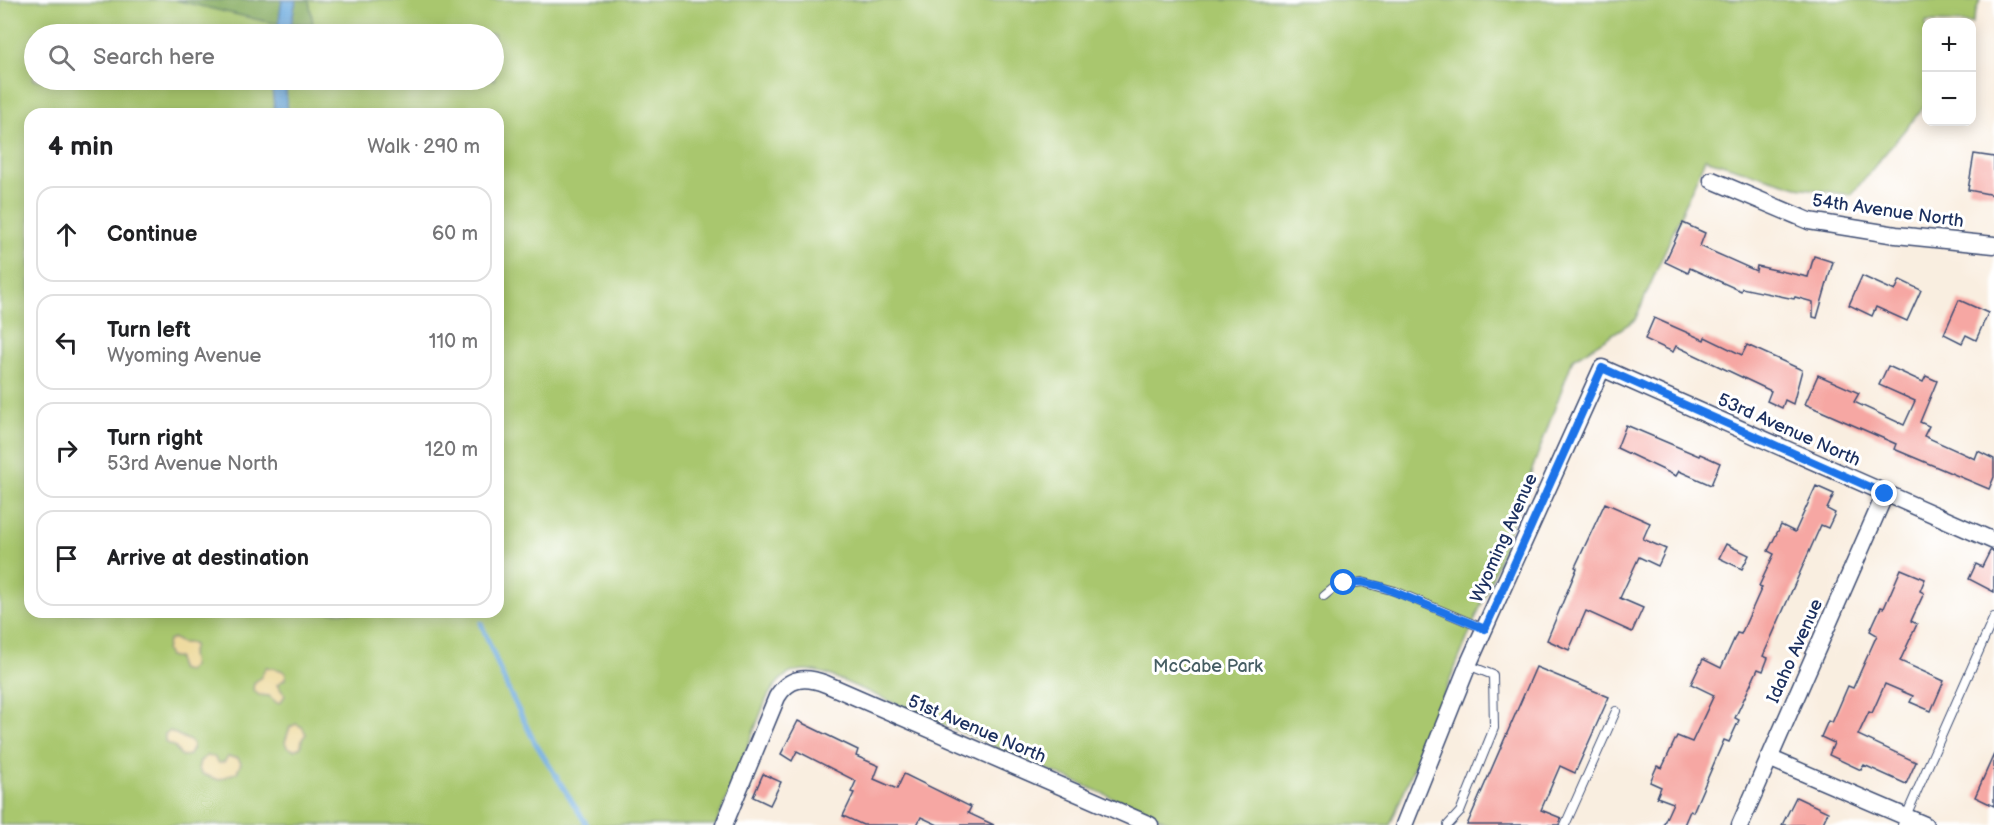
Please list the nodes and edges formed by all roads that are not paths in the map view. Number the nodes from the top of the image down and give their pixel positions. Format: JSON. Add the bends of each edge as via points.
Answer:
{"nodes":[{"id":1,"x":1712,"y":180,"type":"dead end"},
{"id":2,"x":1994,"y":245,"type":"edge"},
{"id":3,"x":1602,"y":368,"type":"joint"},
{"id":4,"x":1885,"y":494,"type":"junction"},
{"id":5,"x":1994,"y":541,"type":"edge"},
{"id":6,"x":1324,"y":596,"type":"dead end"},
{"id":7,"x":1994,"y":616,"type":"edge"},
{"id":8,"x":1485,"y":629,"type":"junction"},
{"id":9,"x":1468,"y":665,"type":"junction"},
{"id":10,"x":1616,"y":711,"type":"dead end"},
{"id":11,"x":1769,"y":758,"type":"junction"},
{"id":12,"x":1904,"y":821,"type":"edge"},
{"id":13,"x":724,"y":825,"type":"edge"},
{"id":14,"x":1150,"y":825,"type":"edge"},
{"id":15,"x":1404,"y":825,"type":"edge"},
{"id":16,"x":1448,"y":825,"type":"edge"},
{"id":17,"x":1565,"y":825,"type":"edge"},
{"id":18,"x":1740,"y":825,"type":"edge"},
{"id":19,"x":1925,"y":825,"type":"edge"}],
"edges":[{"from":1,"to":2,"type":"street","name":"54th Avenue North","via":[[1809,221]]},
{"from":3,"to":4,"type":"street","name":"53rd Avenue North"},
{"from":3,"to":8,"type":"street","name":"Wyoming Avenue"},
{"from":4,"to":5,"type":"street","name":"53rd Avenue North"},
{"from":4,"to":11,"type":"street","name":"Idaho Avenue"},
{"from":6,"to":8,"type":"lane","via":[[1336,586],[1362,582],[1395,591]]},
{"from":7,"to":12,"type":"lane"},
{"from":8,"to":9,"type":"street","name":"Wyoming Avenue"},
{"from":9,"to":15,"type":"street","name":"Wyoming Avenue"},
{"from":9,"to":16,"type":"lane","via":[[1493,675],[1494,728],[1460,812]]},
{"from":10,"to":17,"type":"lane"},
{"from":11,"to":12,"type":"street"},
{"from":11,"to":18,"type":"street","name":"Idaho Avenue"},
{"from":12,"to":19,"type":"street"},
{"from":13,"to":14,"type":"street","name":"51st Avenue North","via":[[777,698],[787,685],[801,679],[814,680]]}]}
